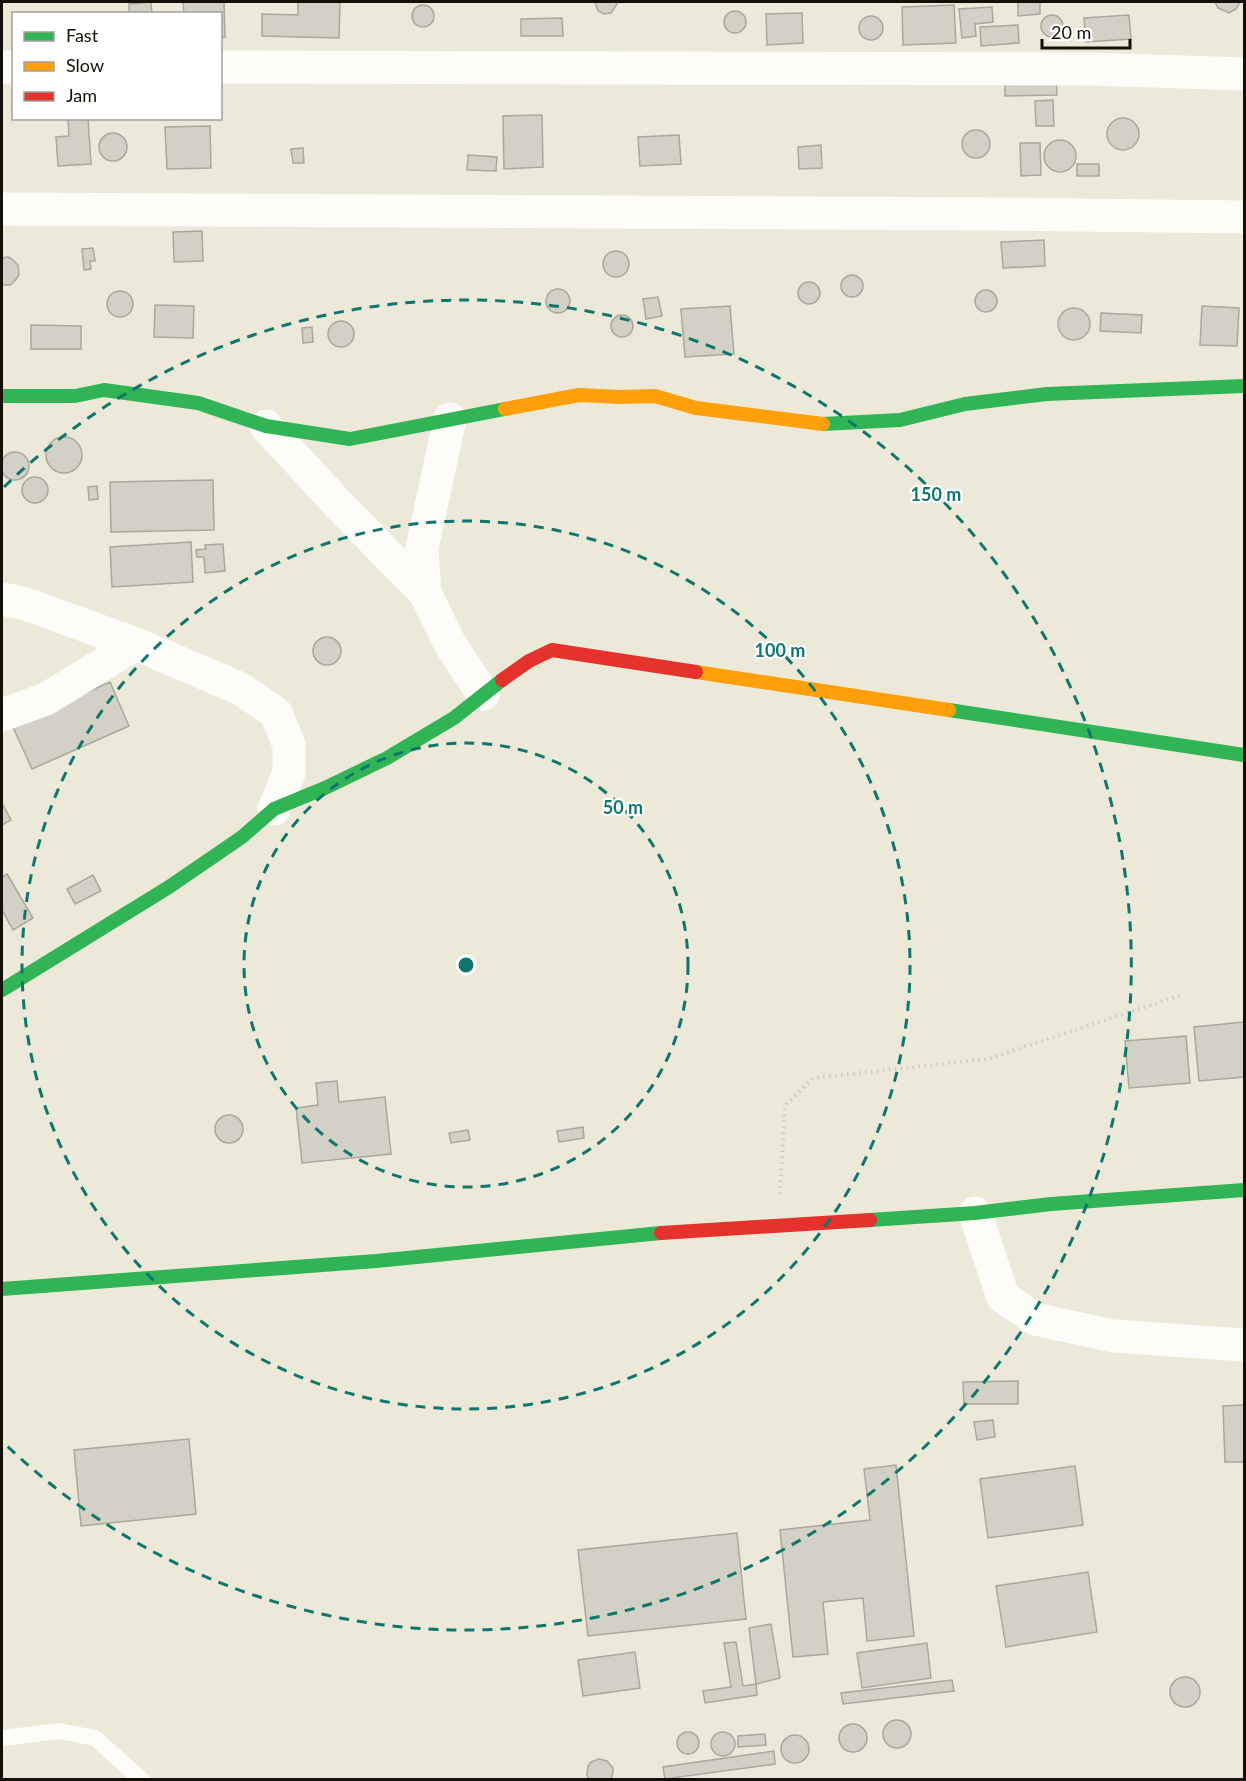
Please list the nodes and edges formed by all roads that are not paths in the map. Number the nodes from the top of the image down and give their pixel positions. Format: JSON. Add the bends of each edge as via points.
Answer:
{"nodes":[{"id":1,"x":222,"y":67,"type":"edge"},
{"id":2,"x":1245,"y":74,"type":"edge"},
{"id":3,"x":2,"y":209,"type":"edge"},
{"id":4,"x":1245,"y":217,"type":"edge"},
{"id":5,"x":1245,"y":386,"type":"edge"},
{"id":6,"x":2,"y":396,"type":"edge"},
{"id":7,"x":450,"y":419,"type":"junction"},
{"id":8,"x":266,"y":426,"type":"junction"},
{"id":9,"x":425,"y":593,"type":"junction"},
{"id":10,"x":2,"y":599,"type":"edge"},
{"id":11,"x":136,"y":644,"type":"junction"},
{"id":12,"x":483,"y":694,"type":"junction"},
{"id":13,"x":2,"y":715,"type":"edge"},
{"id":14,"x":1245,"y":756,"type":"edge"},
{"id":15,"x":274,"y":809,"type":"junction"},
{"id":16,"x":2,"y":990,"type":"edge"},
{"id":17,"x":1245,"y":1190,"type":"edge"},
{"id":18,"x":975,"y":1213,"type":"junction"},
{"id":19,"x":2,"y":1289,"type":"edge"},
{"id":20,"x":1245,"y":1345,"type":"edge"},
{"id":21,"x":2,"y":1738,"type":"edge"},
{"id":22,"x":142,"y":1779,"type":"edge"}],
"edges":[{"from":1,"to":2,"type":"street","via":[[1091,69]]},
{"from":3,"to":4,"type":"street"},
{"from":5,"to":7,"type":"main road","via":[[1047,394],[965,404],[900,420],[819,424],[696,408],[655,396],[579,395]]},
{"from":6,"to":8,"type":"main road","via":[[75,396],[104,390],[198,403]]},
{"from":7,"to":8,"type":"main road","via":[[350,439]]},
{"from":7,"to":9,"type":"street","via":[[422,548]]},
{"from":8,"to":9,"type":"street"},
{"from":9,"to":12,"type":"street","via":[[450,644]]},
{"from":10,"to":11,"type":"street"},
{"from":11,"to":13,"type":"street","via":[[46,699]]},
{"from":11,"to":15,"type":"street","via":[[242,689],[276,713],[289,745],[289,773]]},
{"from":12,"to":14,"type":"main road","via":[[529,661],[552,650]]},
{"from":12,"to":15,"type":"main road","via":[[454,718],[387,758]]},
{"from":15,"to":16,"type":"main road","via":[[242,837],[169,887]]},
{"from":17,"to":18,"type":"main road"},
{"from":18,"to":19,"type":"main road","via":[[641,1234],[376,1261]]},
{"from":18,"to":20,"type":"street","via":[[1003,1297],[1035,1319],[1113,1336]]},
{"from":21,"to":22,"type":"lane","via":[[59,1731],[95,1738]]}]}
